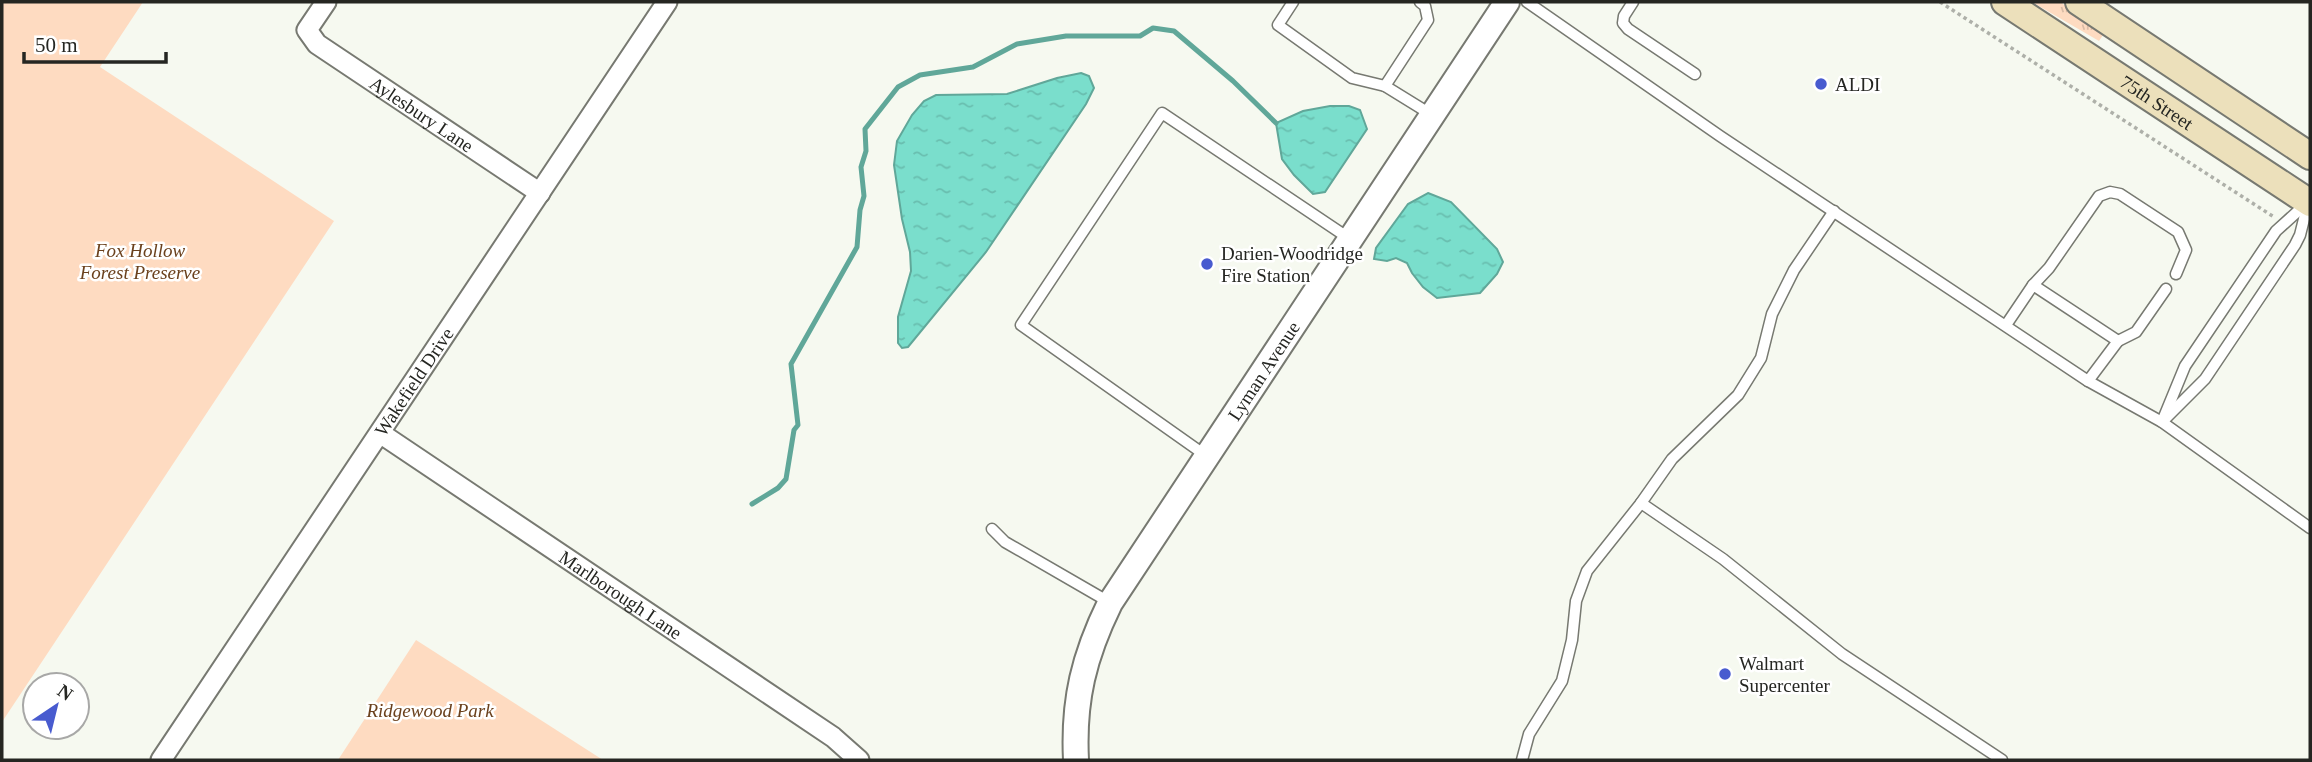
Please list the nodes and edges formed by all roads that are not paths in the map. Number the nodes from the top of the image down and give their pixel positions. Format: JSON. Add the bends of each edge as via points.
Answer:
{"nodes":[{"id":1,"x":326,"y":2,"type":"edge"},
{"id":2,"x":667,"y":2,"type":"edge"},
{"id":3,"x":1293,"y":2,"type":"edge"},
{"id":4,"x":1507,"y":2,"type":"edge"},
{"id":5,"x":1527,"y":2,"type":"edge"},
{"id":6,"x":1633,"y":2,"type":"edge"},
{"id":7,"x":2005,"y":2,"type":"edge"},
{"id":8,"x":2079,"y":2,"type":"edge"},
{"id":9,"x":1423,"y":4,"type":"edge"},
{"id":10,"x":1695,"y":74,"type":"dead end"},
{"id":11,"x":1385,"y":86,"type":"junction"},
{"id":12,"x":1432,"y":115,"type":"junction"},
{"id":13,"x":2310,"y":156,"type":"edge"},
{"id":14,"x":540,"y":193,"type":"junction"},
{"id":15,"x":2310,"y":202,"type":"edge"},
{"id":16,"x":1834,"y":211,"type":"junction"},
{"id":17,"x":1350,"y":239,"type":"junction"},
{"id":18,"x":2176,"y":274,"type":"dead end"},
{"id":19,"x":2033,"y":285,"type":"junction"},
{"id":20,"x":2166,"y":289,"type":"dead end"},
{"id":21,"x":2006,"y":325,"type":"junction"},
{"id":22,"x":2118,"y":341,"type":"junction"},
{"id":23,"x":2088,"y":382,"type":"junction"},
{"id":24,"x":2162,"y":422,"type":"junction"},
{"id":25,"x":380,"y":433,"type":"junction"},
{"id":26,"x":1207,"y":456,"type":"junction"},
{"id":27,"x":1641,"y":503,"type":"junction"},
{"id":28,"x":2310,"y":528,"type":"edge"},
{"id":29,"x":992,"y":529,"type":"dead end"},
{"id":30,"x":1110,"y":603,"type":"junction"},
{"id":31,"x":161,"y":760,"type":"edge"},
{"id":32,"x":859,"y":760,"type":"edge"},
{"id":33,"x":1076,"y":760,"type":"edge"},
{"id":34,"x":1521,"y":760,"type":"edge"},
{"id":35,"x":2002,"y":760,"type":"edge"}],
"edges":[{"from":1,"to":14,"type":"street","name":"Aylesbury Lane","via":[[307,30],[317,44]]},
{"from":2,"to":14,"type":"street","name":"Wakefield Drive"},
{"from":3,"to":11,"type":"lane","via":[[1278,25],[1352,78]]},
{"from":4,"to":12,"type":"street","name":"Lyman Avenue"},
{"from":5,"to":16,"type":"lane"},
{"from":6,"to":10,"type":"lane","via":[[1624,16],[1628,29]]},
{"from":7,"to":15,"type":"main road","name":"75th Street"},
{"from":8,"to":13,"type":"main road","name":"75th Street"},
{"from":9,"to":11,"type":"lane","via":[[1428,20]]},
{"from":11,"to":12,"type":"lane"},
{"from":12,"to":17,"type":"street","name":"Lyman Avenue"},
{"from":14,"to":25,"type":"street","name":"Wakefield Drive"},
{"from":15,"to":24,"type":"lane","via":[[2295,245],[2205,379]]},
{"from":15,"to":24,"type":"lane","via":[[2276,231],[2185,366]]},
{"from":16,"to":21,"type":"lane"},
{"from":16,"to":27,"type":"lane","via":[[1794,270],[1772,314],[1761,358],[1738,395],[1672,459]]},
{"from":17,"to":26,"type":"street","name":"Lyman Avenue"},
{"from":17,"to":26,"type":"lane","via":[[1162,113],[1021,325]]},
{"from":18,"to":19,"type":"lane","via":[[2186,250],[2178,232],[2110,192],[2099,196]]},
{"from":19,"to":21,"type":"lane"},
{"from":19,"to":22,"type":"lane"},
{"from":20,"to":22,"type":"lane","via":[[2136,332]]},
{"from":21,"to":23,"type":"lane"},
{"from":22,"to":23,"type":"lane"},
{"from":23,"to":24,"type":"lane"},
{"from":24,"to":28,"type":"lane"},
{"from":25,"to":31,"type":"street","name":"Wakefield Drive"},
{"from":25,"to":32,"type":"street","name":"Marlborough Lane","via":[[833,737]]},
{"from":26,"to":30,"type":"street","name":"Lyman Avenue"},
{"from":27,"to":34,"type":"lane","via":[[1587,571],[1576,601],[1562,681],[1530,734]]},
{"from":27,"to":35,"type":"lane","via":[[1723,559],[1842,654]]},
{"from":29,"to":30,"type":"lane","via":[[1005,542]]},
{"from":30,"to":33,"type":"street","name":"Lyman Avenue","via":[[1086,656],[1078,698]]}]}
